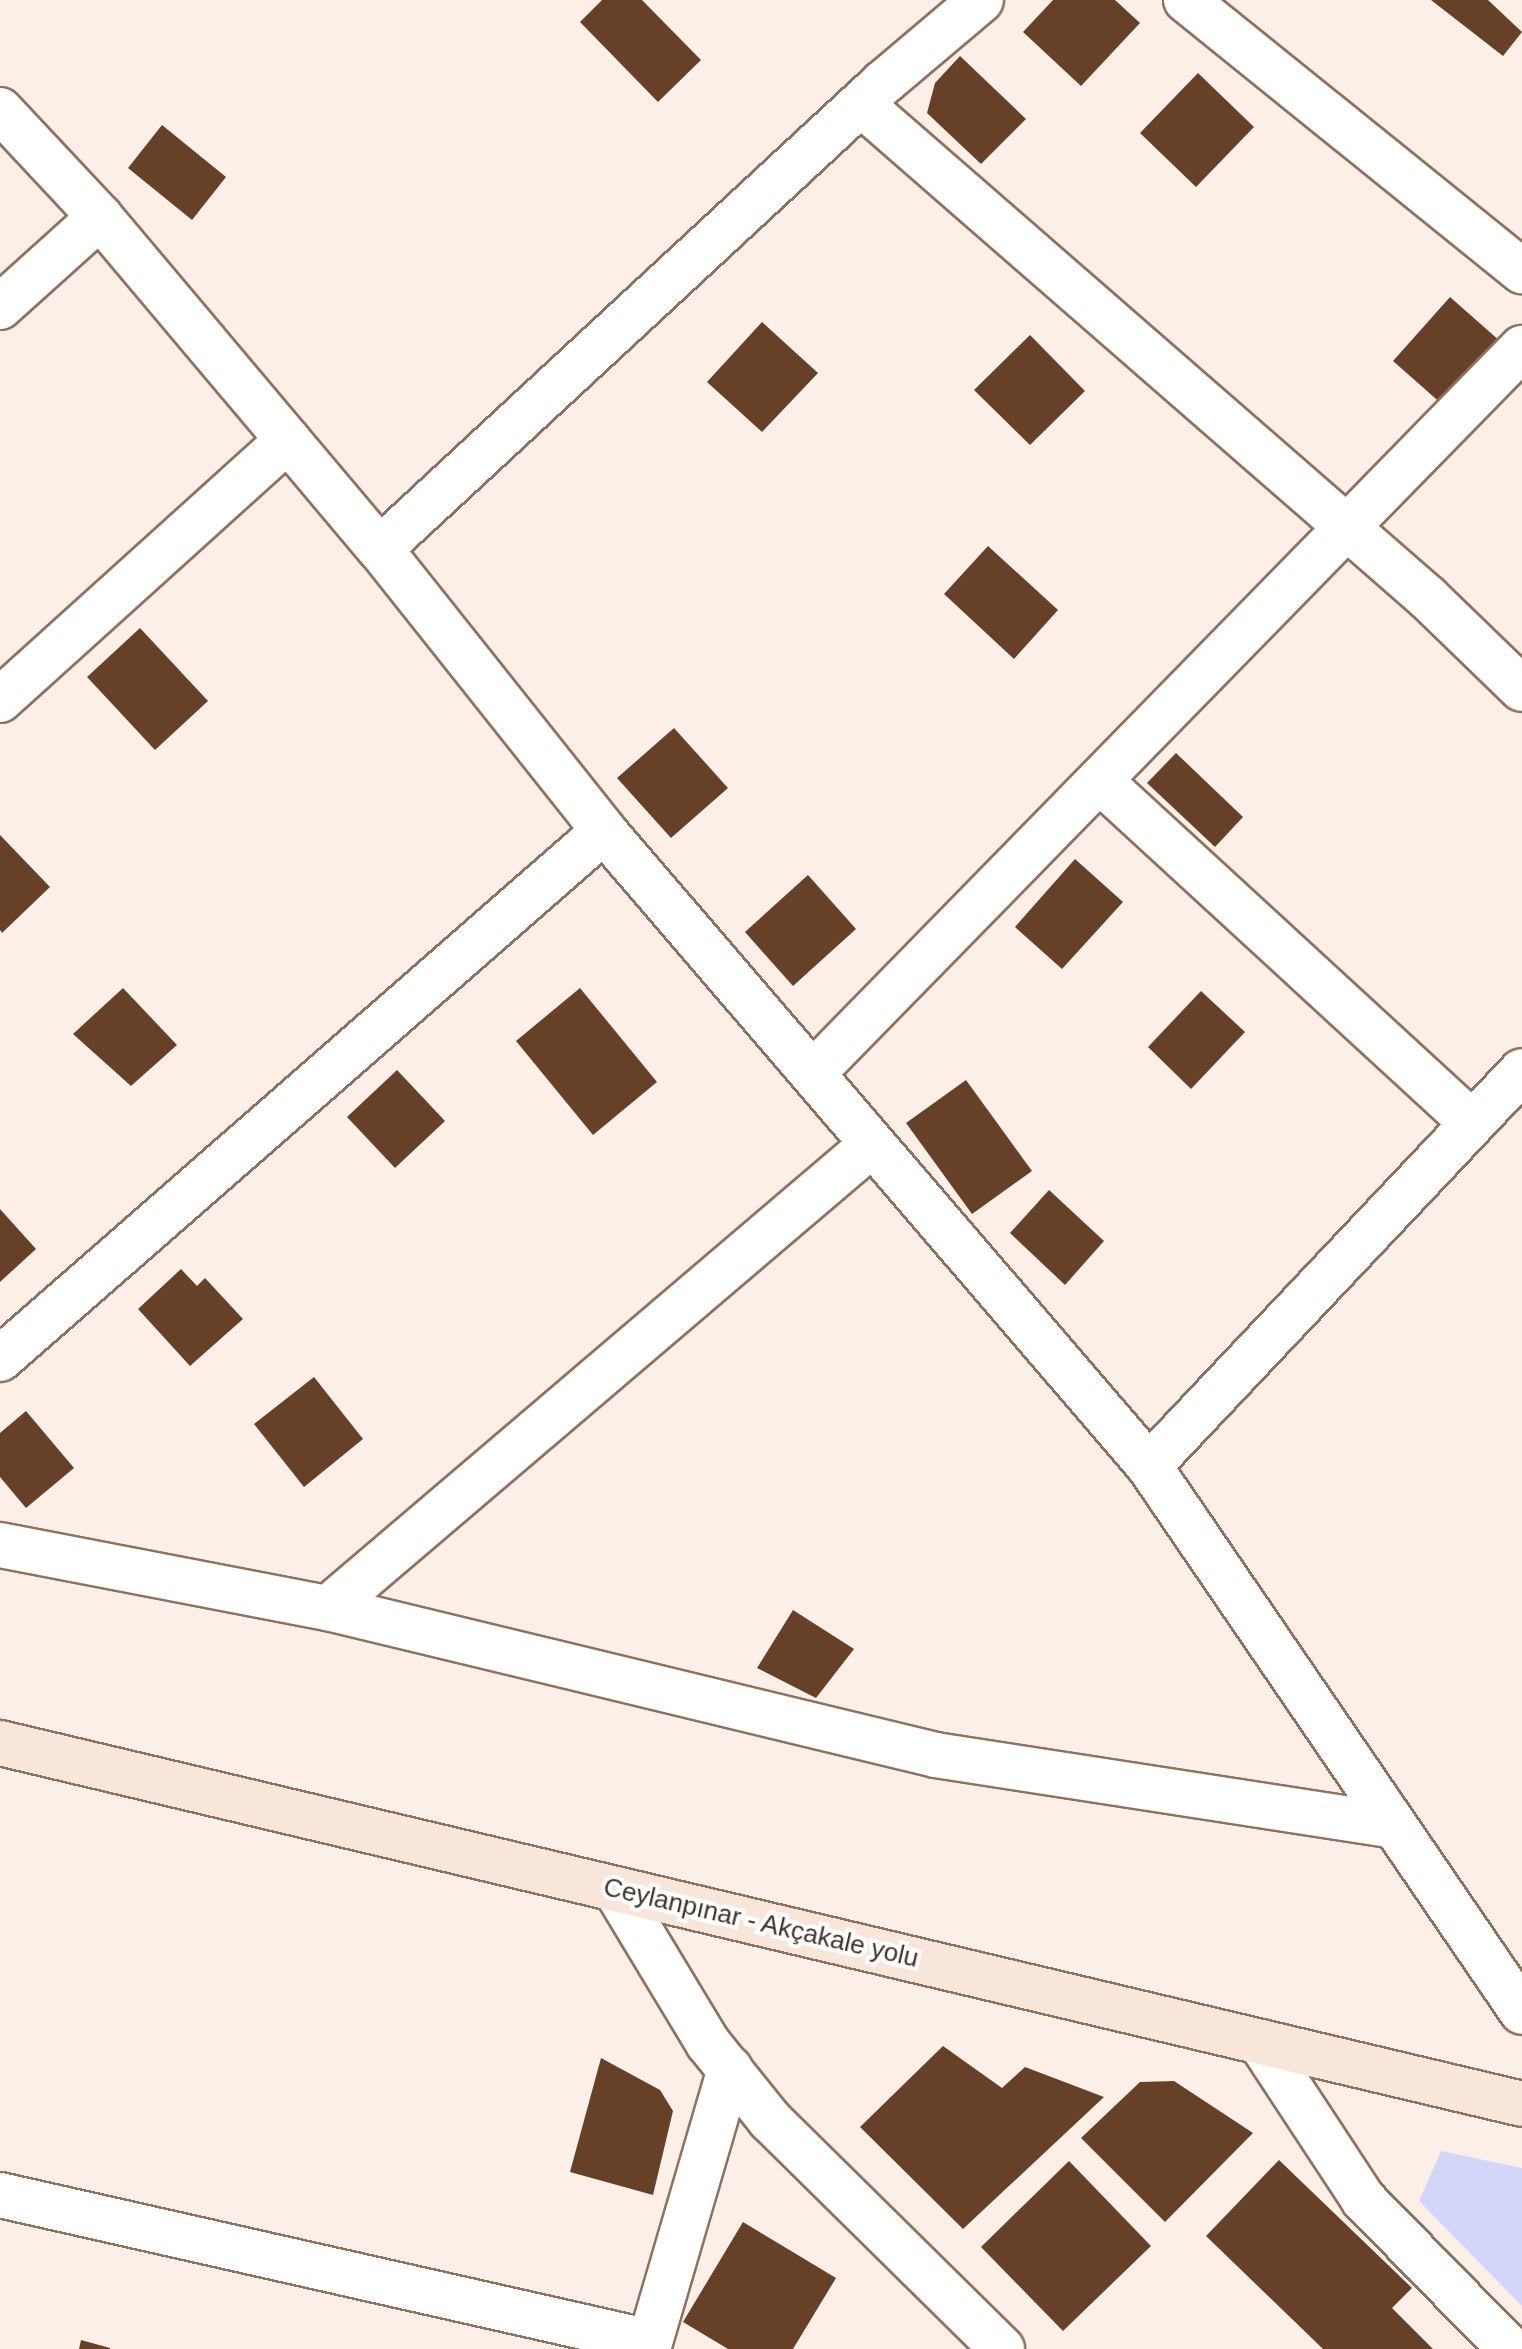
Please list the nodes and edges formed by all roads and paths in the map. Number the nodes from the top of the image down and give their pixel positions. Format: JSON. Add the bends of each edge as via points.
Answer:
{"nodes":[{"id":1,"x":981,"y":0,"type":"edge"},
{"id":2,"x":1186,"y":0,"type":"edge"},
{"id":3,"x":861,"y":104,"type":"junction"},
{"id":4,"x":0,"y":110,"type":"edge"},
{"id":5,"x":100,"y":217,"type":"junction"},
{"id":6,"x":1522,"y":271,"type":"edge"},
{"id":7,"x":0,"y":307,"type":"edge"},
{"id":8,"x":1522,"y":348,"type":"edge"},
{"id":9,"x":288,"y":440,"type":"junction"},
{"id":10,"x":1346,"y":528,"type":"junction"},
{"id":11,"x":380,"y":549,"type":"junction"},
{"id":12,"x":1522,"y":689,"type":"edge"},
{"id":13,"x":0,"y":700,"type":"edge"},
{"id":14,"x":1100,"y":781,"type":"junction"},
{"id":15,"x":604,"y":831,"type":"junction"},
{"id":16,"x":1522,"y":1071,"type":"edge"},
{"id":17,"x":814,"y":1072,"type":"junction"},
{"id":18,"x":1472,"y":1123,"type":"junction"},
{"id":19,"x":870,"y":1146,"type":"junction"},
{"id":20,"x":0,"y":1359,"type":"edge"},
{"id":21,"x":1149,"y":1466,"type":"junction"},
{"id":22,"x":0,"y":1545,"type":"edge"},
{"id":23,"x":328,"y":1608,"type":"junction"},
{"id":24,"x":0,"y":1743,"type":"edge"},
{"id":25,"x":1395,"y":1826,"type":"junction"},
{"id":26,"x":615,"y":1889,"type":"junction"},
{"id":27,"x":1522,"y":2012,"type":"edge"},
{"id":28,"x":1260,"y":2042,"type":"junction"},
{"id":29,"x":730,"y":2069,"type":"junction"},
{"id":30,"x":1522,"y":2104,"type":"edge"},
{"id":31,"x":0,"y":2195,"type":"edge"},
{"id":32,"x":649,"y":2345,"type":"edge"},
{"id":33,"x":1002,"y":2349,"type":"edge"},
{"id":34,"x":1510,"y":2349,"type":"edge"}],
"edges":[{"from":1,"to":3,"type":"street"},
{"from":2,"to":6,"type":"street"},
{"from":3,"to":10,"type":"street"},
{"from":3,"to":11,"type":"street"},
{"from":4,"to":5,"type":"street"},
{"from":5,"to":7,"type":"street"},
{"from":5,"to":9,"type":"street"},
{"from":8,"to":10,"type":"street"},
{"from":9,"to":11,"type":"street"},
{"from":9,"to":13,"type":"street"},
{"from":10,"to":12,"type":"street"},
{"from":10,"to":14,"type":"street"},
{"from":11,"to":15,"type":"street"},
{"from":14,"to":17,"type":"street"},
{"from":14,"to":18,"type":"street"},
{"from":15,"to":17,"type":"street"},
{"from":15,"to":20,"type":"street"},
{"from":16,"to":18,"type":"street"},
{"from":17,"to":19,"type":"street"},
{"from":18,"to":21,"type":"street"},
{"from":19,"to":21,"type":"street"},
{"from":19,"to":23,"type":"street"},
{"from":21,"to":25,"type":"street"},
{"from":22,"to":23,"type":"street"},
{"from":23,"to":25,"type":"street","via":[[936,1755]]},
{"from":24,"to":26,"type":"main road","name":"Ceylanpınar - Akçakale yolu"},
{"from":25,"to":27,"type":"street"},
{"from":26,"to":28,"type":"main road","name":"Ceylanpınar - Akçakale yolu"},
{"from":26,"to":29,"type":"street"},
{"from":28,"to":30,"type":"main road","name":"Ceylanpınar - Akçakale yolu"},
{"from":28,"to":34,"type":"street","via":[[1363,2199]]},
{"from":29,"to":32,"type":"street"},
{"from":29,"to":33,"type":"street","via":[[770,2120]]},
{"from":31,"to":32,"type":"street"}]}
